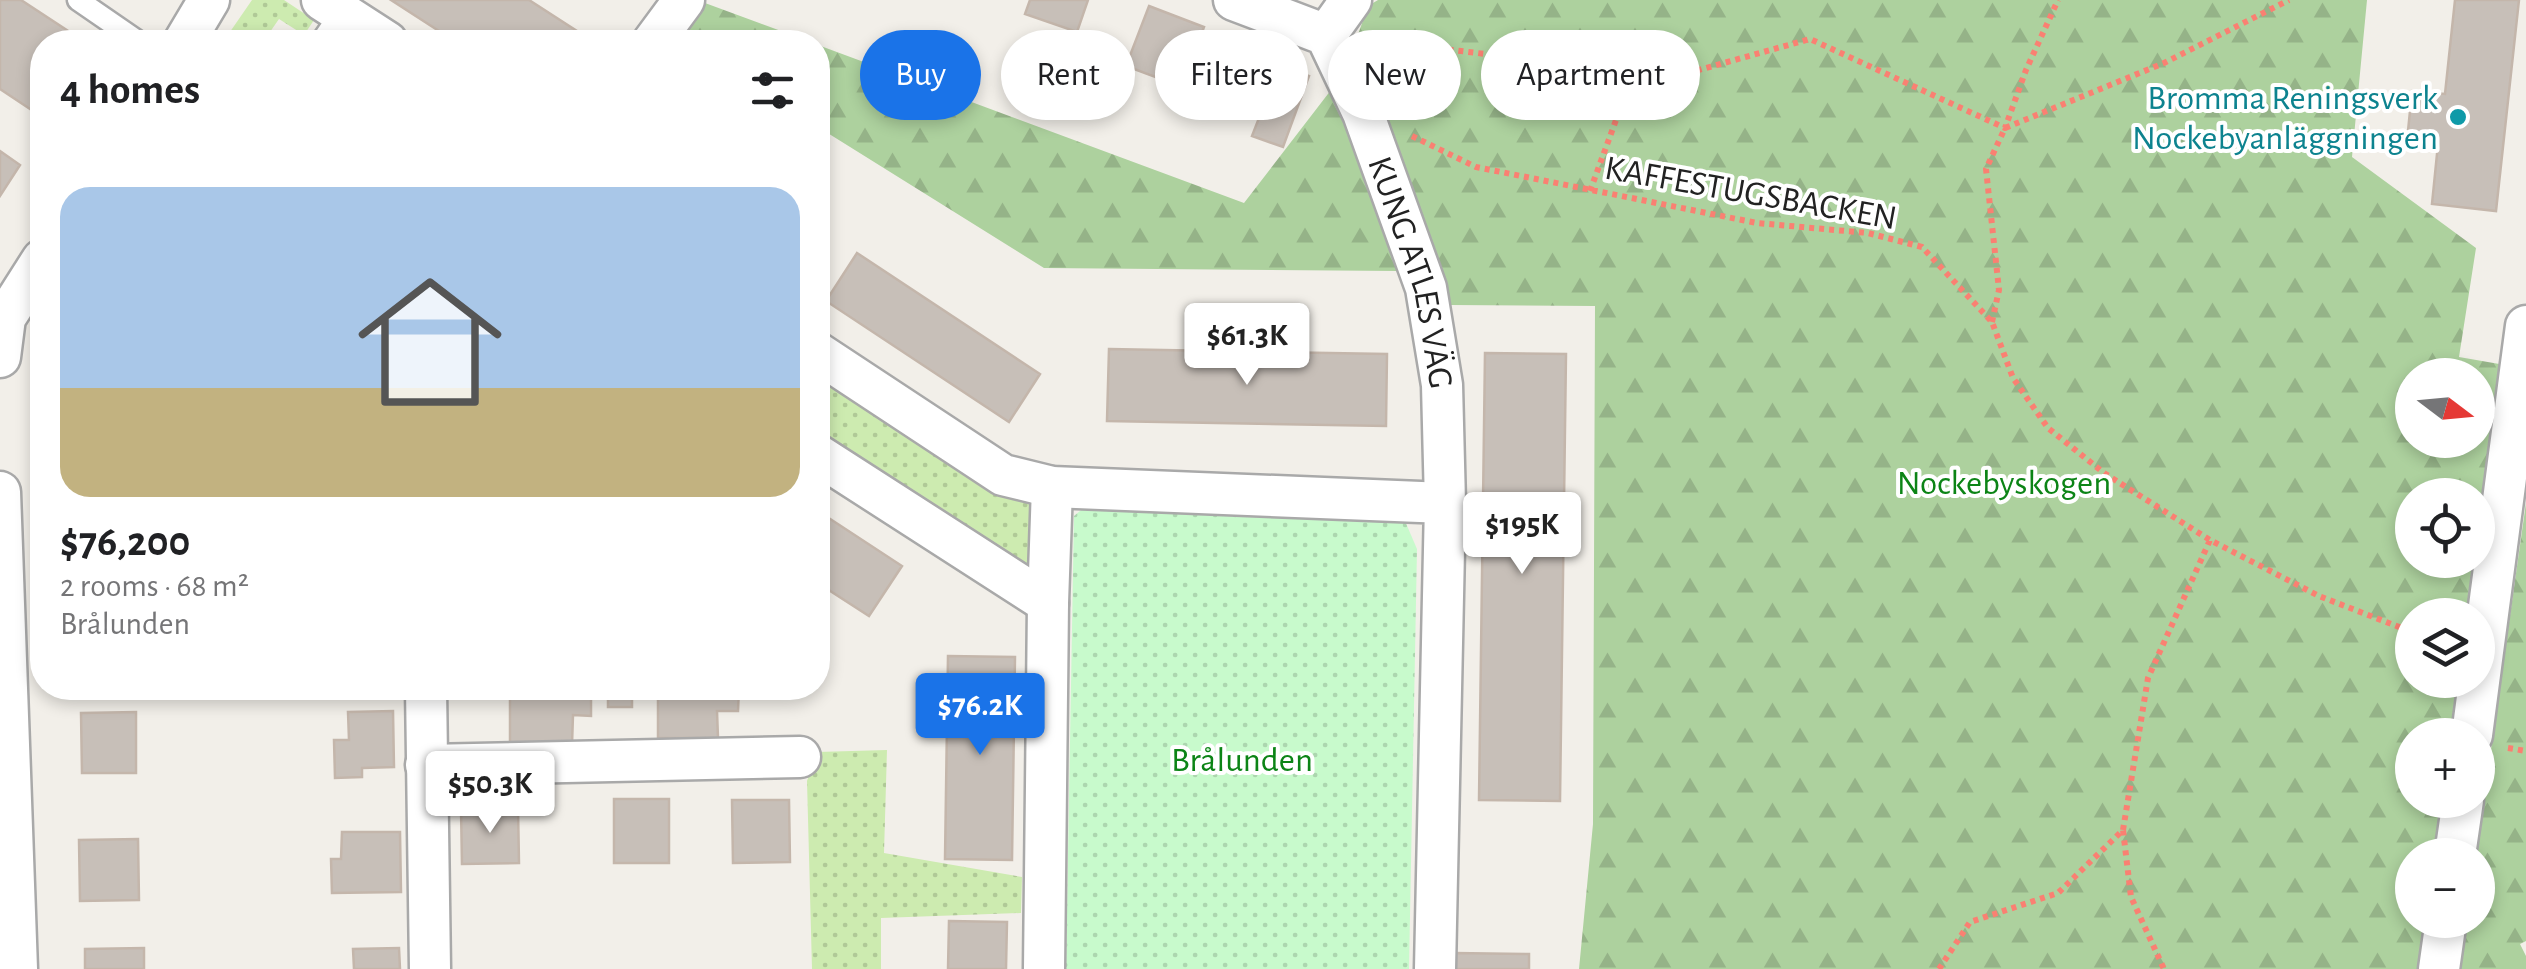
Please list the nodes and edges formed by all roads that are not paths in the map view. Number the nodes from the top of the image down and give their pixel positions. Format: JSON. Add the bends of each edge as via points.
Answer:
{"nodes":[{"id":1,"x":78,"y":0,"type":"edge"},
{"id":2,"x":208,"y":0,"type":"edge"},
{"id":3,"x":684,"y":0,"type":"edge"},
{"id":4,"x":1234,"y":0,"type":"edge"},
{"id":5,"x":1351,"y":0,"type":"edge"},
{"id":6,"x":328,"y":18,"type":"edge"},
{"id":7,"x":122,"y":30,"type":"edge"},
{"id":8,"x":191,"y":30,"type":"edge"},
{"id":9,"x":357,"y":30,"type":"edge"},
{"id":10,"x":661,"y":30,"type":"edge"},
{"id":11,"x":1326,"y":35,"type":"junction"},
{"id":12,"x":30,"y":279,"type":"edge"},
{"id":13,"x":2526,"y":326,"type":"edge"},
{"id":14,"x":0,"y":357,"type":"edge"},
{"id":15,"x":830,"y":361,"type":"edge"},
{"id":16,"x":830,"y":463,"type":"edge"},
{"id":17,"x":1052,"y":487,"type":"junction"},
{"id":18,"x":0,"y":492,"type":"edge"},
{"id":19,"x":1445,"y":502,"type":"junction"},
{"id":20,"x":1048,"y":603,"type":"junction"},
{"id":21,"x":426,"y":700,"type":"edge"},
{"id":22,"x":2474,"y":718,"type":"edge"},
{"id":23,"x":800,"y":757,"type":"dead end"},
{"id":24,"x":426,"y":766,"type":"junction"},
{"id":25,"x":2443,"y":938,"type":"edge"},
{"id":26,"x":17,"y":969,"type":"edge"},
{"id":27,"x":430,"y":969,"type":"edge"},
{"id":28,"x":1044,"y":969,"type":"edge"},
{"id":29,"x":1435,"y":969,"type":"edge"},
{"id":30,"x":2439,"y":969,"type":"edge"}],
"edges":[{"from":1,"to":7,"type":"lane"},
{"from":2,"to":8,"type":"street"},
{"from":3,"to":10,"type":"street"},
{"from":4,"to":11,"type":"street"},
{"from":5,"to":11,"type":"street"},
{"from":6,"to":9,"type":"street"},
{"from":11,"to":19,"type":"street","name":"KUNG ATLES VÄG","via":[[1363,113],[1426,288],[1442,385]]},
{"from":12,"to":14,"type":"street","via":[[5,318]]},
{"from":13,"to":22,"type":"street"},
{"from":15,"to":17,"type":"street","via":[[1003,474]]},
{"from":16,"to":20,"type":"street"},
{"from":17,"to":19,"type":"street"},
{"from":17,"to":20,"type":"street"},
{"from":18,"to":26,"type":"street"},
{"from":19,"to":29,"type":"street"},
{"from":20,"to":28,"type":"street"},
{"from":21,"to":24,"type":"street"},
{"from":23,"to":24,"type":"street"},
{"from":24,"to":27,"type":"street"},
{"from":25,"to":30,"type":"street"}]}
